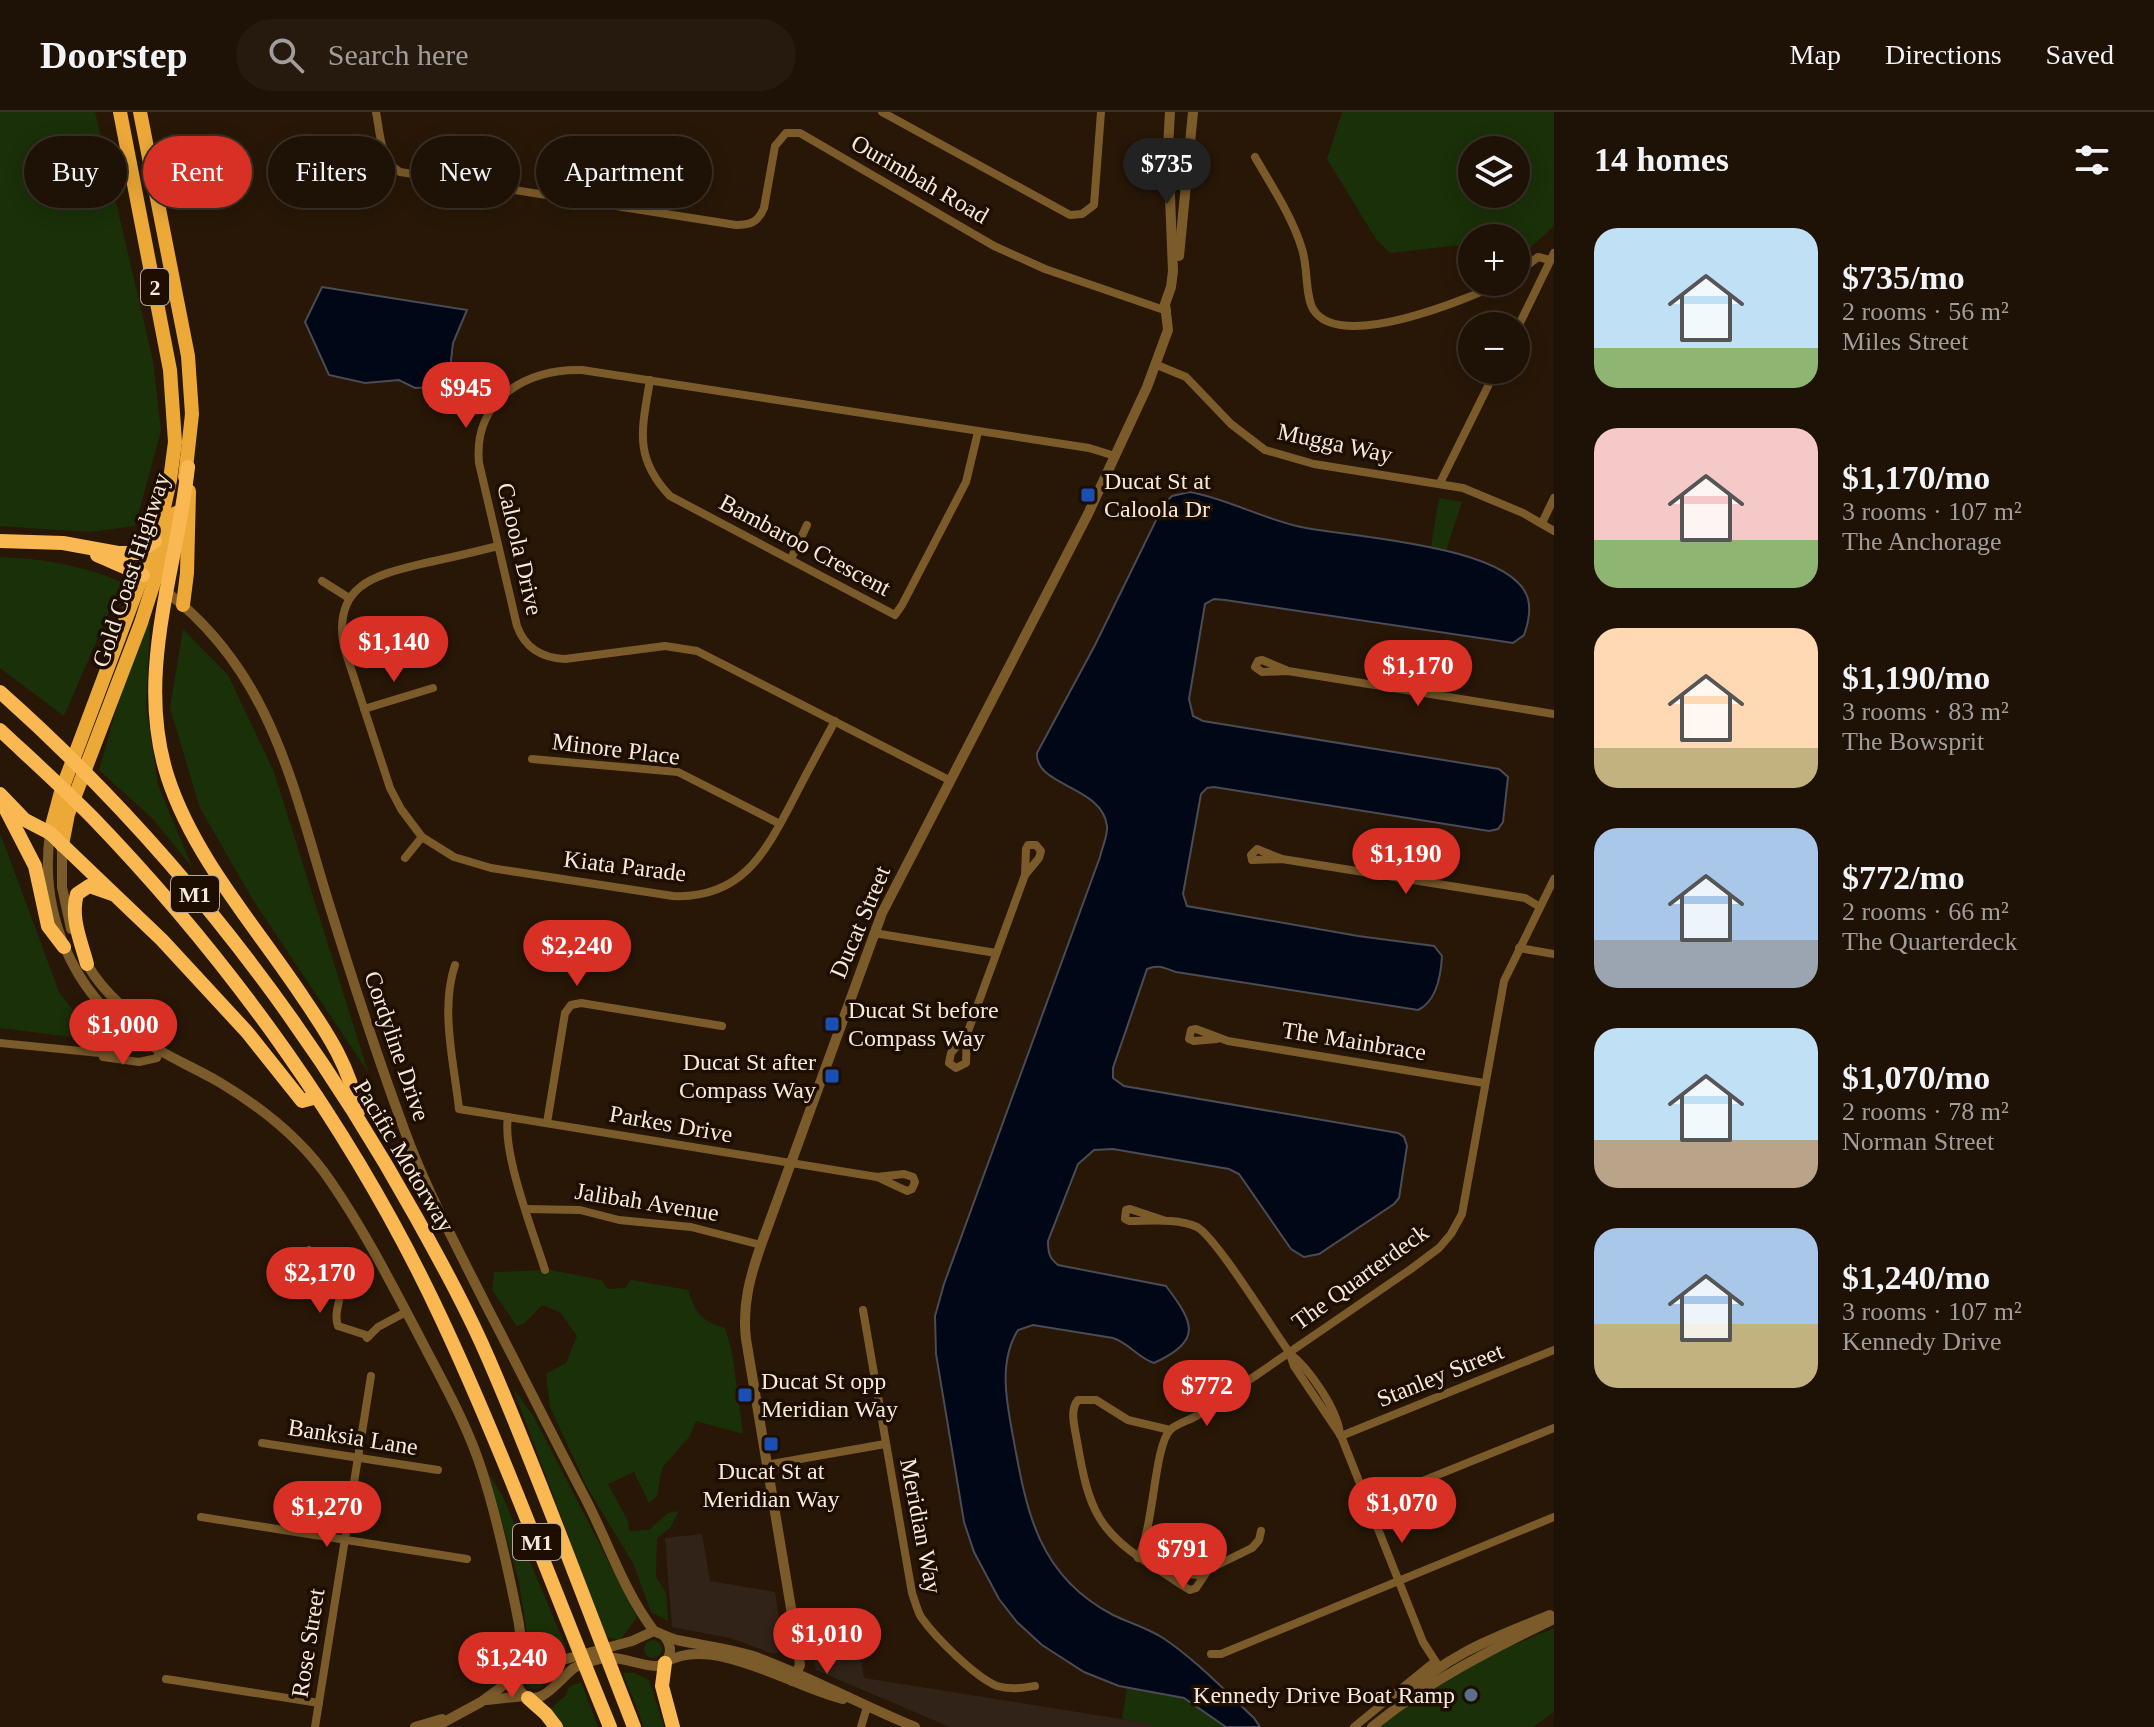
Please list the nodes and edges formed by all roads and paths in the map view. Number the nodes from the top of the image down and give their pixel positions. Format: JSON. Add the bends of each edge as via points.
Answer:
{"nodes":[{"id":1,"x":120,"y":112,"type":"edge"},
{"id":2,"x":140,"y":112,"type":"edge"},
{"id":3,"x":376,"y":112,"type":"edge"},
{"id":4,"x":882,"y":112,"type":"edge"},
{"id":5,"x":1101,"y":112,"type":"edge"},
{"id":6,"x":1170,"y":112,"type":"edge"},
{"id":7,"x":1193,"y":112,"type":"edge"},
{"id":8,"x":1255,"y":157,"type":"dead end"},
{"id":9,"x":1552,"y":257,"type":"edge"},
{"id":10,"x":1530,"y":263,"type":"edge"},
{"id":11,"x":1466,"y":296,"type":"edge"},
{"id":12,"x":1167,"y":311,"type":"junction"},
{"id":13,"x":1525,"y":312,"type":"edge"},
{"id":14,"x":1157,"y":365,"type":"junction"},
{"id":15,"x":650,"y":380,"type":"junction"},
{"id":16,"x":1489,"y":384,"type":"edge"},
{"id":17,"x":978,"y":432,"type":"junction"},
{"id":18,"x":1115,"y":456,"type":"junction"},
{"id":19,"x":188,"y":467,"type":"junction"},
{"id":20,"x":1440,"y":483,"type":"junction"},
{"id":21,"x":1554,"y":498,"type":"edge"},
{"id":22,"x":1542,"y":523,"type":"junction"},
{"id":23,"x":807,"y":525,"type":"dead end"},
{"id":24,"x":1554,"y":531,"type":"edge"},
{"id":25,"x":0,"y":541,"type":"edge"},
{"id":26,"x":155,"y":541,"type":"junction"},
{"id":27,"x":63,"y":543,"type":"junction"},
{"id":28,"x":498,"y":546,"type":"junction"},
{"id":29,"x":791,"y":559,"type":"junction"},
{"id":30,"x":322,"y":581,"type":"dead end"},
{"id":31,"x":155,"y":583,"type":"junction"},
{"id":32,"x":349,"y":598,"type":"junction"},
{"id":33,"x":183,"y":605,"type":"junction"},
{"id":34,"x":1286,"y":670,"type":"dead end"},
{"id":35,"x":433,"y":688,"type":"dead end"},
{"id":36,"x":0,"y":692,"type":"edge"},
{"id":37,"x":364,"y":709,"type":"junction"},
{"id":38,"x":1554,"y":714,"type":"edge"},
{"id":39,"x":835,"y":721,"type":"junction"},
{"id":40,"x":0,"y":730,"type":"edge"},
{"id":41,"x":532,"y":759,"type":"dead end"},
{"id":42,"x":949,"y":780,"type":"junction"},
{"id":43,"x":0,"y":797,"type":"edge"},
{"id":44,"x":59,"y":819,"type":"junction"},
{"id":45,"x":780,"y":824,"type":"junction"},
{"id":46,"x":50,"y":833,"type":"junction"},
{"id":47,"x":422,"y":837,"type":"junction"},
{"id":48,"x":62,"y":845,"type":"junction"},
{"id":49,"x":405,"y":858,"type":"dead end"},
{"id":50,"x":1282,"y":859,"type":"dead end"},
{"id":51,"x":1025,"y":875,"type":"dead end"},
{"id":52,"x":1554,"y":879,"type":"edge"},
{"id":53,"x":117,"y":896,"type":"junction"},
{"id":54,"x":1540,"y":907,"type":"junction"},
{"id":55,"x":874,"y":933,"type":"junction"},
{"id":56,"x":64,"y":947,"type":"junction"},
{"id":57,"x":1519,"y":948,"type":"junction"},
{"id":58,"x":996,"y":953,"type":"junction"},
{"id":59,"x":1554,"y":954,"type":"edge"},
{"id":60,"x":87,"y":964,"type":"junction"},
{"id":61,"x":455,"y":965,"type":"dead end"},
{"id":62,"x":722,"y":1026,"type":"dead end"},
{"id":63,"x":124,"y":1027,"type":"junction"},
{"id":64,"x":967,"y":1034,"type":"dead end"},
{"id":65,"x":1217,"y":1039,"type":"dead end"},
{"id":66,"x":0,"y":1043,"type":"edge"},
{"id":67,"x":159,"y":1050,"type":"junction"},
{"id":68,"x":69,"y":1052,"type":"junction"},
{"id":69,"x":1484,"y":1083,"type":"junction"},
{"id":70,"x":317,"y":1097,"type":"junction"},
{"id":71,"x":508,"y":1117,"type":"junction"},
{"id":72,"x":360,"y":1120,"type":"junction"},
{"id":73,"x":547,"y":1123,"type":"junction"},
{"id":74,"x":790,"y":1164,"type":"junction"},
{"id":75,"x":877,"y":1177,"type":"dead end"},
{"id":76,"x":526,"y":1209,"type":"junction"},
{"id":77,"x":1166,"y":1221,"type":"dead end"},
{"id":78,"x":761,"y":1245,"type":"junction"},
{"id":79,"x":309,"y":1250,"type":"dead end"},
{"id":80,"x":545,"y":1270,"type":"dead end"},
{"id":81,"x":863,"y":1310,"type":"dead end"},
{"id":82,"x":406,"y":1312,"type":"junction"},
{"id":83,"x":1554,"y":1350,"type":"edge"},
{"id":84,"x":1289,"y":1352,"type":"junction"},
{"id":85,"x":371,"y":1376,"type":"dead end"},
{"id":86,"x":1554,"y":1428,"type":"edge"},
{"id":87,"x":1170,"y":1430,"type":"junction"},
{"id":88,"x":1341,"y":1436,"type":"junction"},
{"id":89,"x":262,"y":1443,"type":"dead end"},
{"id":90,"x":885,"y":1444,"type":"junction"},
{"id":91,"x":357,"y":1458,"type":"junction"},
{"id":92,"x":766,"y":1465,"type":"junction"},
{"id":93,"x":438,"y":1470,"type":"dead end"},
{"id":94,"x":1368,"y":1503,"type":"junction"},
{"id":95,"x":201,"y":1517,"type":"dead end"},
{"id":96,"x":1554,"y":1517,"type":"edge"},
{"id":97,"x":1261,"y":1531,"type":"dead end"},
{"id":98,"x":345,"y":1539,"type":"junction"},
{"id":99,"x":1138,"y":1558,"type":"junction"},
{"id":100,"x":467,"y":1559,"type":"dead end"},
{"id":101,"x":1154,"y":1567,"type":"junction"},
{"id":102,"x":1210,"y":1567,"type":"junction"},
{"id":103,"x":1399,"y":1580,"type":"junction"},
{"id":104,"x":1554,"y":1613,"type":"edge"},
{"id":105,"x":1554,"y":1619,"type":"edge"},
{"id":106,"x":658,"y":1633,"type":"junction"},
{"id":107,"x":1501,"y":1645,"type":"junction"},
{"id":108,"x":1211,"y":1654,"type":"dead end"},
{"id":109,"x":666,"y":1662,"type":"junction"},
{"id":110,"x":1437,"y":1664,"type":"junction"},
{"id":111,"x":518,"y":1669,"type":"junction"},
{"id":112,"x":794,"y":1677,"type":"junction"},
{"id":113,"x":166,"y":1679,"type":"dead end"},
{"id":114,"x":1035,"y":1686,"type":"dead end"},
{"id":115,"x":526,"y":1697,"type":"junction"},
{"id":116,"x":481,"y":1702,"type":"junction"},
{"id":117,"x":319,"y":1703,"type":"junction"},
{"id":118,"x":867,"y":1707,"type":"junction"},
{"id":119,"x":1396,"y":1707,"type":"junction"},
{"id":120,"x":451,"y":1716,"type":"junction"},
{"id":121,"x":315,"y":1727,"type":"edge"},
{"id":122,"x":415,"y":1727,"type":"edge"},
{"id":123,"x":435,"y":1727,"type":"edge"},
{"id":124,"x":556,"y":1727,"type":"edge"},
{"id":125,"x":610,"y":1727,"type":"edge"},
{"id":126,"x":634,"y":1727,"type":"edge"},
{"id":127,"x":673,"y":1727,"type":"edge"},
{"id":128,"x":861,"y":1727,"type":"edge"},
{"id":129,"x":915,"y":1727,"type":"edge"},
{"id":130,"x":1354,"y":1727,"type":"edge"},
{"id":131,"x":1372,"y":1727,"type":"edge"}],
"edges":[{"from":1,"to":26,"type":"highway","name":"Gold Coast Highway","number":"2","via":[[173,390],[173,464]]},
{"from":2,"to":19,"type":"highway","name":"Gold Coast Highway","number":"2","via":[[188,356]]},
{"from":3,"to":12,"type":"street","name":"Ourimbah Road","via":[[385,156],[400,172],[736,225],[761,217],[775,146],[786,133],[800,133],[994,246]]},
{"from":4,"to":5,"type":"street","via":[[1070,215],[1094,205]]},
{"from":6,"to":12,"type":"street","via":[[1174,251]]},
{"from":7,"to":12,"type":"street","via":[[1176,297]]},
{"from":8,"to":11,"type":"street","via":[[1290,220],[1308,269],[1309,298],[1324,320],[1379,325]]},
{"from":9,"to":10,"type":"street"},
{"from":9,"to":13,"type":"street"},
{"from":12,"to":14,"type":"street","name":"Ducat Street","via":[[1168,330]]},
{"from":14,"to":18,"type":"street","name":"Ducat Street"},
{"from":14,"to":20,"type":"street","name":"Mugga Way","via":[[1186,377],[1252,443],[1272,453]]},
{"from":15,"to":17,"type":"street","name":"Caloola Drive"},
{"from":15,"to":28,"type":"street","name":"Caloola Drive","via":[[556,370],[522,381],[493,406],[478,456]]},
{"from":15,"to":29,"type":"street","name":"Bambaroo Crescent","via":[[641,435],[655,479],[678,501]]},
{"from":16,"to":20,"type":"street"},
{"from":17,"to":18,"type":"street","name":"Caloola Drive"},
{"from":17,"to":29,"type":"street","name":"Bambaroo Crescent","via":[[966,482],[895,615]]},
{"from":18,"to":42,"type":"street","name":"Ducat Street"},
{"from":19,"to":31,"type":"highway"},
{"from":19,"to":33,"type":"highway","name":"Gold Coast Highway"},
{"from":20,"to":22,"type":"street","via":[[1483,495]]},
{"from":21,"to":22,"type":"street"},
{"from":22,"to":24,"type":"street"},
{"from":23,"to":29,"type":"street"},
{"from":25,"to":27,"type":"highway"},
{"from":26,"to":27,"type":"highway","via":[[138,553]]},
{"from":26,"to":31,"type":"highway","name":"Gold Coast Highway","number":"2"},
{"from":27,"to":31,"type":"highway"},
{"from":28,"to":32,"type":"street","via":[[385,573],[363,583]]},
{"from":28,"to":39,"type":"street","name":"Caloola Drive","via":[[517,626],[535,652],[565,659],[665,646],[697,651]]},
{"from":30,"to":32,"type":"street"},
{"from":31,"to":33,"type":"street","name":"Cordyline Drive"},
{"from":31,"to":44,"type":"highway","name":"Gold Coast Highway","number":"2"},
{"from":31,"to":72,"type":"highway","via":[[156,710],[167,776],[208,862],[330,1038],[354,1086]]},
{"from":32,"to":37,"type":"street","name":"Kiata Parade","via":[[342,638]]},
{"from":33,"to":106,"type":"street","name":"Cordyline Drive","via":[[230,655],[263,708],[287,765],[367,1023],[428,1187],[630,1592]]},
{"from":34,"to":38,"type":"street"},
{"from":35,"to":37,"type":"street"},
{"from":36,"to":72,"type":"highway","name":"Pacific Motorway","number":"M1","via":[[106,794],[194,892]]},
{"from":37,"to":47,"type":"street","name":"Kiata Parade","via":[[390,788]]},
{"from":39,"to":42,"type":"street","name":"Caloola Drive"},
{"from":39,"to":45,"type":"street","name":"Kiata Parade"},
{"from":40,"to":70,"type":"highway","name":"Pacific Motorway","number":"M1","via":[[161,893]]},
{"from":41,"to":45,"type":"street","name":"Minore Place","via":[[678,772]]},
{"from":42,"to":55,"type":"street","name":"Ducat Street"},
{"from":43,"to":46,"type":"highway","via":[[25,820]]},
{"from":43,"to":56,"type":"highway","via":[[35,866],[48,926]]},
{"from":44,"to":46,"type":"highway","name":"Gold Coast Highway","number":"2"},
{"from":44,"to":48,"type":"highway","name":"Gold Coast Highway","number":"2"},
{"from":45,"to":47,"type":"street","name":"Kiata Parade","via":[[745,873],[718,889],[686,896],[482,866],[454,857]]},
{"from":46,"to":48,"type":"highway"},
{"from":46,"to":56,"type":"street","via":[[48,886]]},
{"from":47,"to":49,"type":"street"},
{"from":48,"to":53,"type":"highway"},
{"from":48,"to":60,"type":"street","via":[[64,900]]},
{"from":50,"to":54,"type":"street","via":[[1525,898]]},
{"from":51,"to":58,"type":"street"},
{"from":52,"to":54,"type":"street","name":"The Quarterdeck"},
{"from":53,"to":60,"type":"highway","via":[[89,886],[77,894],[76,925]]},
{"from":53,"to":70,"type":"highway","via":[[247,1032],[302,1101]]},
{"from":54,"to":57,"type":"street","name":"The Quarterdeck"},
{"from":55,"to":58,"type":"street"},
{"from":55,"to":74,"type":"street","name":"Ducat Street"},
{"from":56,"to":63,"type":"street","via":[[90,992]]},
{"from":57,"to":59,"type":"street"},
{"from":57,"to":69,"type":"street","name":"The Quarterdeck","via":[[1504,981]]},
{"from":58,"to":64,"type":"street"},
{"from":60,"to":67,"type":"street","via":[[116,1002],[157,1036]]},
{"from":61,"to":71,"type":"street","name":"Parkes Drive","via":[[449,982],[450,1023],[459,1109]]},
{"from":62,"to":73,"type":"street","via":[[571,1005],[565,1013]]},
{"from":63,"to":67,"type":"street"},
{"from":63,"to":68,"type":"street","via":[[126,1043],[116,1053]]},
{"from":65,"to":69,"type":"street","name":"The Mainbrace"},
{"from":66,"to":68,"type":"street"},
{"from":67,"to":68,"type":"street","via":[[157,1058],[142,1062]]},
{"from":67,"to":82,"type":"street","via":[[258,1107],[293,1138],[337,1190]]},
{"from":69,"to":84,"type":"street","name":"The Quarterdeck","via":[[1468,1191],[1451,1234],[1424,1260]]},
{"from":70,"to":125,"type":"highway","name":"Pacific Motorway","number":"M1","via":[[441,1318]]},
{"from":71,"to":73,"type":"street","name":"Parkes Drive"},
{"from":71,"to":76,"type":"street","via":[[506,1132]]},
{"from":72,"to":126,"type":"highway","name":"Pacific Motorway","number":"M1","via":[[445,1270],[488,1359]]},
{"from":73,"to":74,"type":"street","name":"Parkes Drive"},
{"from":74,"to":75,"type":"street","name":"Parkes Drive"},
{"from":74,"to":78,"type":"street","name":"Ducat Street"},
{"from":76,"to":78,"type":"street","name":"Jalibah Avenue","via":[[580,1210],[691,1227]]},
{"from":76,"to":80,"type":"street"},
{"from":77,"to":84,"type":"street","via":[[1206,1233]]},
{"from":78,"to":92,"type":"street","name":"Ducat Street","via":[[744,1318]]},
{"from":79,"to":82,"type":"street","via":[[339,1278],[338,1326],[368,1338]]},
{"from":81,"to":90,"type":"street","name":"Meridian Way"},
{"from":82,"to":111,"type":"street","via":[[462,1419],[482,1471],[519,1624]]},
{"from":83,"to":88,"type":"street","name":"Stanley Street"},
{"from":84,"to":87,"type":"street","name":"The Quarterdeck"},
{"from":84,"to":88,"type":"street"},
{"from":85,"to":91,"type":"street","name":"Rose Street"},
{"from":86,"to":94,"type":"street"},
{"from":87,"to":99,"type":"street","via":[[1148,1537]]},
{"from":87,"to":99,"type":"street","via":[[1128,1420],[1096,1400],[1074,1404],[1091,1503],[1111,1536]]},
{"from":88,"to":94,"type":"street"},
{"from":89,"to":91,"type":"street","name":"Banksia Lane"},
{"from":90,"to":92,"type":"street","name":"Meridian Way"},
{"from":90,"to":114,"type":"street","name":"Meridian Way","via":[[919,1614],[978,1674],[1013,1689]]},
{"from":91,"to":93,"type":"street","name":"Banksia Lane"},
{"from":91,"to":98,"type":"street","name":"Rose Street"},
{"from":92,"to":112,"type":"street","name":"Ducat Street","via":[[800,1665]]},
{"from":94,"to":103,"type":"street"},
{"from":95,"to":98,"type":"street"},
{"from":96,"to":103,"type":"street"},
{"from":97,"to":102,"type":"street","via":[[1251,1549]]},
{"from":98,"to":100,"type":"street"},
{"from":98,"to":117,"type":"street","name":"Rose Street"},
{"from":99,"to":101,"type":"street"},
{"from":101,"to":102,"type":"street","via":[[1192,1575]]},
{"from":101,"to":102,"type":"street","via":[[1193,1590]]},
{"from":103,"to":108,"type":"street"},
{"from":103,"to":110,"type":"street"},
{"from":104,"to":110,"type":"street"},
{"from":105,"to":107,"type":"street"},
{"from":106,"to":109,"type":"street","via":[[670,1647]]},
{"from":106,"to":111,"type":"street","via":[[576,1657],[528,1661]]},
{"from":106,"to":112,"type":"street","via":[[731,1649]]},
{"from":107,"to":110,"type":"street","via":[[1444,1669]]},
{"from":107,"to":119,"type":"street"},
{"from":109,"to":112,"type":"street","via":[[699,1653]]},
{"from":109,"to":115,"type":"street","via":[[655,1667],[625,1658],[593,1661],[568,1673],[542,1696]]},
{"from":109,"to":127,"type":"highway","via":[[662,1686]]},
{"from":110,"to":119,"type":"street"},
{"from":110,"to":130,"type":"street"},
{"from":111,"to":115,"type":"street","via":[[517,1683]]},
{"from":111,"to":116,"type":"street"},
{"from":112,"to":118,"type":"street","via":[[832,1687]]},
{"from":113,"to":117,"type":"street"},
{"from":115,"to":116,"type":"street"},
{"from":115,"to":124,"type":"highway"},
{"from":116,"to":120,"type":"street"},
{"from":117,"to":121,"type":"street","name":"Rose Street"},
{"from":118,"to":128,"type":"street"},
{"from":118,"to":129,"type":"street"},
{"from":119,"to":131,"type":"street"},
{"from":120,"to":122,"type":"street"},
{"from":120,"to":123,"type":"street"}]}
